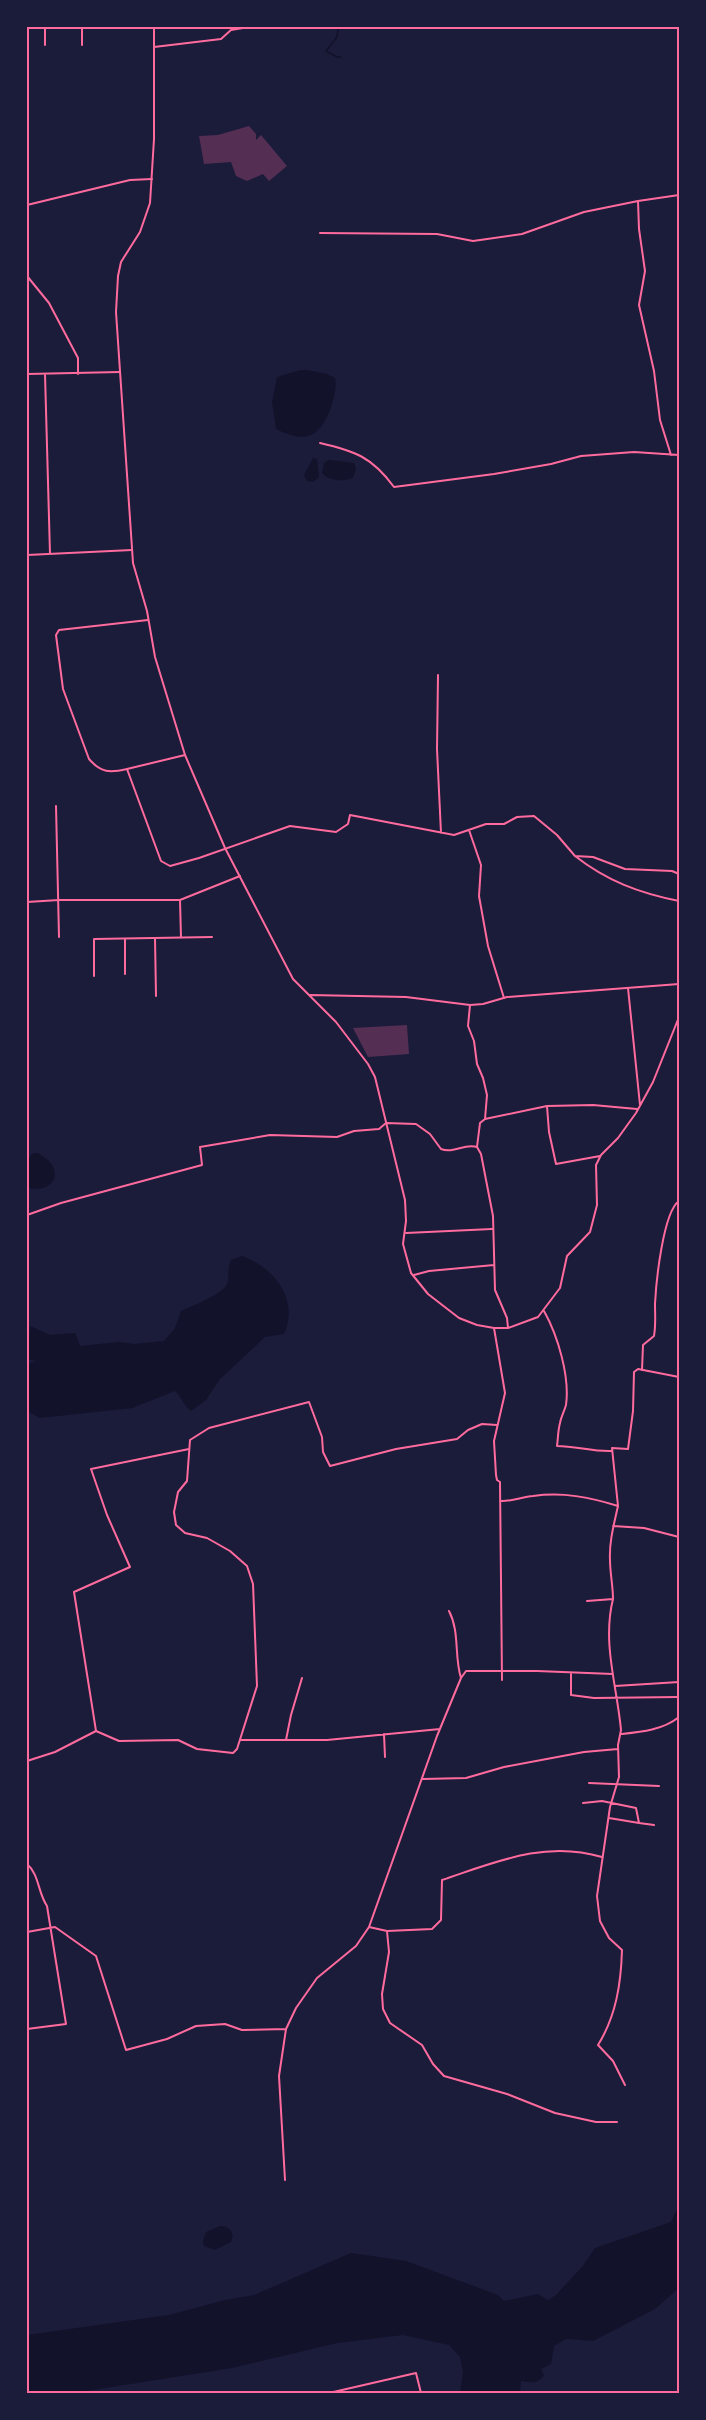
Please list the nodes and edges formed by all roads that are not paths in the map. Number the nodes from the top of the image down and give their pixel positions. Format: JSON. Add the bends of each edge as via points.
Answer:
{"nodes":[{"id":1,"x":45,"y":27,"type":"edge"},
{"id":2,"x":82,"y":27,"type":"edge"},
{"id":3,"x":154,"y":27,"type":"edge"},
{"id":4,"x":249,"y":27,"type":"edge"},
{"id":5,"x":45,"y":45,"type":"dead end"},
{"id":6,"x":82,"y":45,"type":"dead end"},
{"id":7,"x":154,"y":47,"type":"junction"},
{"id":8,"x":152,"y":179,"type":"junction"},
{"id":9,"x":679,"y":195,"type":"edge"},
{"id":10,"x":638,"y":201,"type":"junction"},
{"id":11,"x":27,"y":205,"type":"edge"},
{"id":12,"x":320,"y":232,"type":"dead end"},
{"id":13,"x":27,"y":276,"type":"edge"},
{"id":14,"x":121,"y":372,"type":"junction"},
{"id":15,"x":27,"y":374,"type":"edge"},
{"id":16,"x":45,"y":374,"type":"junction"},
{"id":17,"x":78,"y":374,"type":"junction"},
{"id":18,"x":320,"y":443,"type":"dead end"},
{"id":19,"x":671,"y":455,"type":"junction"},
{"id":20,"x":679,"y":455,"type":"edge"},
{"id":21,"x":132,"y":550,"type":"junction"},
{"id":22,"x":50,"y":554,"type":"junction"},
{"id":23,"x":27,"y":555,"type":"edge"},
{"id":24,"x":148,"y":620,"type":"junction"},
{"id":25,"x":438,"y":675,"type":"dead end"},
{"id":26,"x":185,"y":755,"type":"junction"},
{"id":27,"x":127,"y":769,"type":"junction"},
{"id":28,"x":57,"y":806,"type":"dead end"},
{"id":29,"x":469,"y":830,"type":"junction"},
{"id":30,"x":441,"y":833,"type":"junction"},
{"id":31,"x":225,"y":848,"type":"junction"},
{"id":32,"x":575,"y":856,"type":"junction"},
{"id":33,"x":679,"y":874,"type":"edge"},
{"id":34,"x":240,"y":876,"type":"junction"},
{"id":35,"x":59,"y":900,"type":"junction"},
{"id":36,"x":180,"y":900,"type":"junction"},
{"id":37,"x":679,"y":901,"type":"edge"},
{"id":38,"x":27,"y":902,"type":"edge"},
{"id":39,"x":59,"y":937,"type":"dead end"},
{"id":40,"x":212,"y":937,"type":"dead end"},
{"id":41,"x":155,"y":938,"type":"junction"},
{"id":42,"x":181,"y":938,"type":"junction"},
{"id":43,"x":125,"y":939,"type":"junction"},
{"id":44,"x":125,"y":974,"type":"dead end"},
{"id":45,"x":94,"y":976,"type":"dead end"},
{"id":46,"x":679,"y":984,"type":"edge"},
{"id":47,"x":628,"y":988,"type":"junction"},
{"id":48,"x":310,"y":995,"type":"junction"},
{"id":49,"x":156,"y":996,"type":"dead end"},
{"id":50,"x":504,"y":998,"type":"junction"},
{"id":51,"x":470,"y":1005,"type":"junction"},
{"id":52,"x":679,"y":1017,"type":"edge"},
{"id":53,"x":547,"y":1106,"type":"junction"},
{"id":54,"x":639,"y":1107,"type":"junction"},
{"id":55,"x":485,"y":1119,"type":"junction"},
{"id":56,"x":386,"y":1123,"type":"junction"},
{"id":57,"x":477,"y":1147,"type":"junction"},
{"id":58,"x":600,"y":1156,"type":"junction"},
{"id":59,"x":679,"y":1201,"type":"edge"},
{"id":60,"x":27,"y":1215,"type":"edge"},
{"id":61,"x":492,"y":1229,"type":"junction"},
{"id":62,"x":406,"y":1233,"type":"junction"},
{"id":63,"x":494,"y":1265,"type":"junction"},
{"id":64,"x":414,"y":1275,"type":"junction"},
{"id":65,"x":544,"y":1311,"type":"junction"},
{"id":66,"x":494,"y":1328,"type":"junction"},
{"id":67,"x":507,"y":1328,"type":"junction"},
{"id":68,"x":642,"y":1370,"type":"junction"},
{"id":69,"x":679,"y":1377,"type":"edge"},
{"id":70,"x":497,"y":1425,"type":"junction"},
{"id":71,"x":190,"y":1449,"type":"junction"},
{"id":72,"x":612,"y":1451,"type":"junction"},
{"id":73,"x":500,"y":1501,"type":"junction"},
{"id":74,"x":618,"y":1506,"type":"junction"},
{"id":75,"x":613,"y":1526,"type":"junction"},
{"id":76,"x":679,"y":1537,"type":"edge"},
{"id":77,"x":613,"y":1599,"type":"junction"},
{"id":78,"x":587,"y":1601,"type":"dead end"},
{"id":79,"x":449,"y":1611,"type":"dead end"},
{"id":80,"x":501,"y":1672,"type":"junction"},
{"id":81,"x":571,"y":1673,"type":"junction"},
{"id":82,"x":614,"y":1674,"type":"junction"},
{"id":83,"x":302,"y":1678,"type":"dead end"},
{"id":84,"x":461,"y":1678,"type":"junction"},
{"id":85,"x":502,"y":1680,"type":"dead end"},
{"id":86,"x":679,"y":1682,"type":"edge"},
{"id":87,"x":615,"y":1686,"type":"junction"},
{"id":88,"x":617,"y":1697,"type":"junction"},
{"id":89,"x":679,"y":1697,"type":"edge"},
{"id":90,"x":679,"y":1717,"type":"edge"},
{"id":91,"x":440,"y":1729,"type":"junction"},
{"id":92,"x":96,"y":1731,"type":"junction"},
{"id":93,"x":384,"y":1734,"type":"junction"},
{"id":94,"x":621,"y":1734,"type":"junction"},
{"id":95,"x":240,"y":1740,"type":"junction"},
{"id":96,"x":286,"y":1740,"type":"junction"},
{"id":97,"x":618,"y":1749,"type":"junction"},
{"id":98,"x":385,"y":1757,"type":"dead end"},
{"id":99,"x":27,"y":1761,"type":"edge"},
{"id":100,"x":422,"y":1779,"type":"junction"},
{"id":101,"x":589,"y":1783,"type":"dead end"},
{"id":102,"x":616,"y":1785,"type":"junction"},
{"id":103,"x":659,"y":1786,"type":"dead end"},
{"id":104,"x":583,"y":1803,"type":"dead end"},
{"id":105,"x":611,"y":1804,"type":"junction"},
{"id":106,"x":608,"y":1818,"type":"junction"},
{"id":107,"x":639,"y":1823,"type":"junction"},
{"id":108,"x":654,"y":1825,"type":"dead end"},
{"id":109,"x":602,"y":1857,"type":"junction"},
{"id":110,"x":27,"y":1864,"type":"edge"},
{"id":111,"x":369,"y":1927,"type":"junction"},
{"id":112,"x":51,"y":1928,"type":"junction"},
{"id":113,"x":387,"y":1931,"type":"junction"},
{"id":114,"x":27,"y":1932,"type":"edge"},
{"id":115,"x":286,"y":2029,"type":"junction"},
{"id":116,"x":27,"y":2030,"type":"edge"},
{"id":117,"x":625,"y":2085,"type":"dead end"},
{"id":118,"x":617,"y":2122,"type":"dead end"},
{"id":119,"x":285,"y":2180,"type":"dead end"},
{"id":120,"x":329,"y":2393,"type":"edge"},
{"id":121,"x":421,"y":2393,"type":"edge"}],
"edges":[{"from":1,"to":5,"type":"street"},
{"from":2,"to":6,"type":"street"},
{"from":3,"to":7,"type":"street"},
{"from":4,"to":7,"type":"street","via":[[231,30],[221,39]]},
{"from":7,"to":8,"type":"street"},
{"from":8,"to":11,"type":"street","via":[[130,180]]},
{"from":8,"to":14,"type":"street","via":[[150,203],[140,232],[121,262],[118,276],[116,312]]},
{"from":9,"to":10,"type":"street"},
{"from":10,"to":12,"type":"street","via":[[584,212],[522,234],[473,241],[437,234]]},
{"from":10,"to":19,"type":"street","via":[[645,271],[639,305],[660,420]]},
{"from":13,"to":17,"type":"street","via":[[49,303],[78,358]]},
{"from":14,"to":17,"type":"street"},
{"from":14,"to":21,"type":"street"},
{"from":15,"to":16,"type":"street"},
{"from":16,"to":17,"type":"street"},
{"from":16,"to":22,"type":"street"},
{"from":18,"to":19,"type":"street","via":[[360,455],[373,463],[394,487],[517,470],[581,456],[634,452]]},
{"from":19,"to":20,"type":"street"},
{"from":21,"to":22,"type":"street"},
{"from":21,"to":24,"type":"street"},
{"from":22,"to":23,"type":"street"},
{"from":24,"to":26,"type":"street","via":[[155,657]]},
{"from":24,"to":27,"type":"street","via":[[59,630],[56,635],[63,689],[89,759],[109,773]]},
{"from":25,"to":30,"type":"street"},
{"from":26,"to":27,"type":"street"},
{"from":26,"to":31,"type":"street"},
{"from":27,"to":31,"type":"street","via":[[161,861],[175,866]]},
{"from":28,"to":35,"type":"street"},
{"from":29,"to":30,"type":"street","via":[[454,835]]},
{"from":29,"to":32,"type":"street","via":[[534,816]]},
{"from":29,"to":50,"type":"street","via":[[481,865],[479,896],[488,946]]},
{"from":30,"to":31,"type":"street","via":[[350,815],[348,824],[336,832],[290,826]]},
{"from":31,"to":34,"type":"street"},
{"from":32,"to":33,"type":"street","via":[[593,857],[625,869]]},
{"from":32,"to":37,"type":"street","via":[[611,880]]},
{"from":34,"to":36,"type":"street"},
{"from":34,"to":48,"type":"street","via":[[293,979]]},
{"from":35,"to":36,"type":"street"},
{"from":35,"to":38,"type":"street"},
{"from":35,"to":39,"type":"street"},
{"from":36,"to":42,"type":"street"},
{"from":40,"to":42,"type":"street"},
{"from":41,"to":42,"type":"street"},
{"from":41,"to":43,"type":"street"},
{"from":41,"to":49,"type":"street"},
{"from":43,"to":44,"type":"street"},
{"from":43,"to":45,"type":"street","via":[[94,939]]},
{"from":46,"to":47,"type":"street"},
{"from":47,"to":50,"type":"street"},
{"from":47,"to":54,"type":"street"},
{"from":48,"to":51,"type":"street","via":[[406,997]]},
{"from":48,"to":56,"type":"street","via":[[368,1064]]},
{"from":50,"to":51,"type":"street"},
{"from":51,"to":55,"type":"street","via":[[468,1026],[487,1095]]},
{"from":52,"to":54,"type":"street"},
{"from":53,"to":54,"type":"street"},
{"from":53,"to":55,"type":"street"},
{"from":53,"to":58,"type":"street","via":[[556,1164]]},
{"from":54,"to":58,"type":"street"},
{"from":55,"to":57,"type":"street","via":[[480,1123]]},
{"from":56,"to":57,"type":"street","via":[[416,1124],[447,1151]]},
{"from":56,"to":60,"type":"street","via":[[379,1129],[337,1137],[270,1135],[200,1147],[202,1165]]},
{"from":56,"to":62,"type":"street","via":[[405,1200]]},
{"from":57,"to":61,"type":"street","via":[[491,1205]]},
{"from":58,"to":65,"type":"street","via":[[596,1165],[597,1205],[590,1232],[567,1256],[560,1288]]},
{"from":59,"to":68,"type":"street","via":[[666,1222],[655,1300],[656,1328],[654,1336],[643,1345]]},
{"from":61,"to":62,"type":"street"},
{"from":61,"to":63,"type":"street"},
{"from":62,"to":64,"type":"street","via":[[402,1244]]},
{"from":63,"to":64,"type":"street"},
{"from":63,"to":67,"type":"street","via":[[495,1290],[507,1318]]},
{"from":64,"to":66,"type":"street","via":[[428,1294],[459,1318]]},
{"from":65,"to":67,"type":"street"},
{"from":65,"to":72,"type":"street","via":[[560,1348],[565,1383],[566,1404],[557,1446]]},
{"from":66,"to":67,"type":"street"},
{"from":66,"to":70,"type":"street","via":[[505,1393]]},
{"from":68,"to":69,"type":"street"},
{"from":68,"to":72,"type":"street","via":[[634,1372],[628,1449]]},
{"from":70,"to":71,"type":"street","via":[[482,1424],[457,1439],[330,1466],[309,1402],[209,1428],[190,1440]]},
{"from":70,"to":73,"type":"street","via":[[494,1451]]},
{"from":71,"to":92,"type":"street","via":[[91,1469],[130,1567],[74,1592]]},
{"from":71,"to":95,"type":"street","via":[[187,1481],[178,1492],[174,1512],[176,1525],[185,1533],[207,1538],[230,1551],[247,1566],[253,1584],[257,1686]]},
{"from":72,"to":74,"type":"street"},
{"from":73,"to":74,"type":"street","via":[[570,1494]]},
{"from":73,"to":80,"type":"street"},
{"from":74,"to":75,"type":"street"},
{"from":75,"to":76,"type":"street","via":[[644,1528]]},
{"from":75,"to":77,"type":"street"},
{"from":77,"to":78,"type":"street"},
{"from":77,"to":82,"type":"street","via":[[608,1638]]},
{"from":79,"to":84,"type":"street","via":[[456,1624]]},
{"from":80,"to":81,"type":"street"},
{"from":80,"to":84,"type":"street","via":[[466,1671]]},
{"from":80,"to":85,"type":"street"},
{"from":81,"to":82,"type":"street"},
{"from":81,"to":88,"type":"street","via":[[571,1695]]},
{"from":82,"to":87,"type":"street"},
{"from":83,"to":96,"type":"street"},
{"from":84,"to":91,"type":"street"},
{"from":86,"to":87,"type":"street"},
{"from":87,"to":88,"type":"street"},
{"from":88,"to":89,"type":"street"},
{"from":88,"to":94,"type":"street"},
{"from":90,"to":94,"type":"street","via":[[644,1732]]},
{"from":91,"to":93,"type":"street"},
{"from":91,"to":100,"type":"street"},
{"from":92,"to":95,"type":"street","via":[[119,1741],[178,1740],[197,1749],[233,1753]]},
{"from":92,"to":99,"type":"street"},
{"from":93,"to":96,"type":"street"},
{"from":93,"to":98,"type":"street"},
{"from":94,"to":97,"type":"street"},
{"from":95,"to":96,"type":"street"},
{"from":97,"to":100,"type":"street","via":[[504,1767],[466,1778]]},
{"from":97,"to":102,"type":"street","via":[[620,1768]]},
{"from":100,"to":111,"type":"street"},
{"from":101,"to":102,"type":"street"},
{"from":102,"to":103,"type":"street"},
{"from":102,"to":105,"type":"street"},
{"from":104,"to":105,"type":"street"},
{"from":105,"to":106,"type":"street"},
{"from":105,"to":107,"type":"street","via":[[636,1808]]},
{"from":106,"to":107,"type":"street"},
{"from":106,"to":109,"type":"street"},
{"from":107,"to":108,"type":"street"},
{"from":109,"to":113,"type":"street","via":[[566,1849],[538,1851],[442,1880],[438,1925],[424,1931]]},
{"from":109,"to":117,"type":"street","via":[[597,1896],[600,1922],[622,1950],[616,2006],[598,2045],[613,2061]]},
{"from":110,"to":112,"type":"street","via":[[47,1906]]},
{"from":111,"to":113,"type":"street"},
{"from":111,"to":115,"type":"street","via":[[356,1946],[317,1978]]},
{"from":112,"to":114,"type":"street"},
{"from":112,"to":115,"type":"street","via":[[96,1956],[126,2050],[196,2026]]},
{"from":112,"to":116,"type":"street","via":[[66,2024]]},
{"from":113,"to":118,"type":"street","via":[[389,1952],[383,2009],[390,2023],[422,2044],[444,2076],[555,2113],[596,2122]]},
{"from":115,"to":119,"type":"street","via":[[279,2076]]},
{"from":120,"to":121,"type":"street","via":[[416,2373]]}]}
